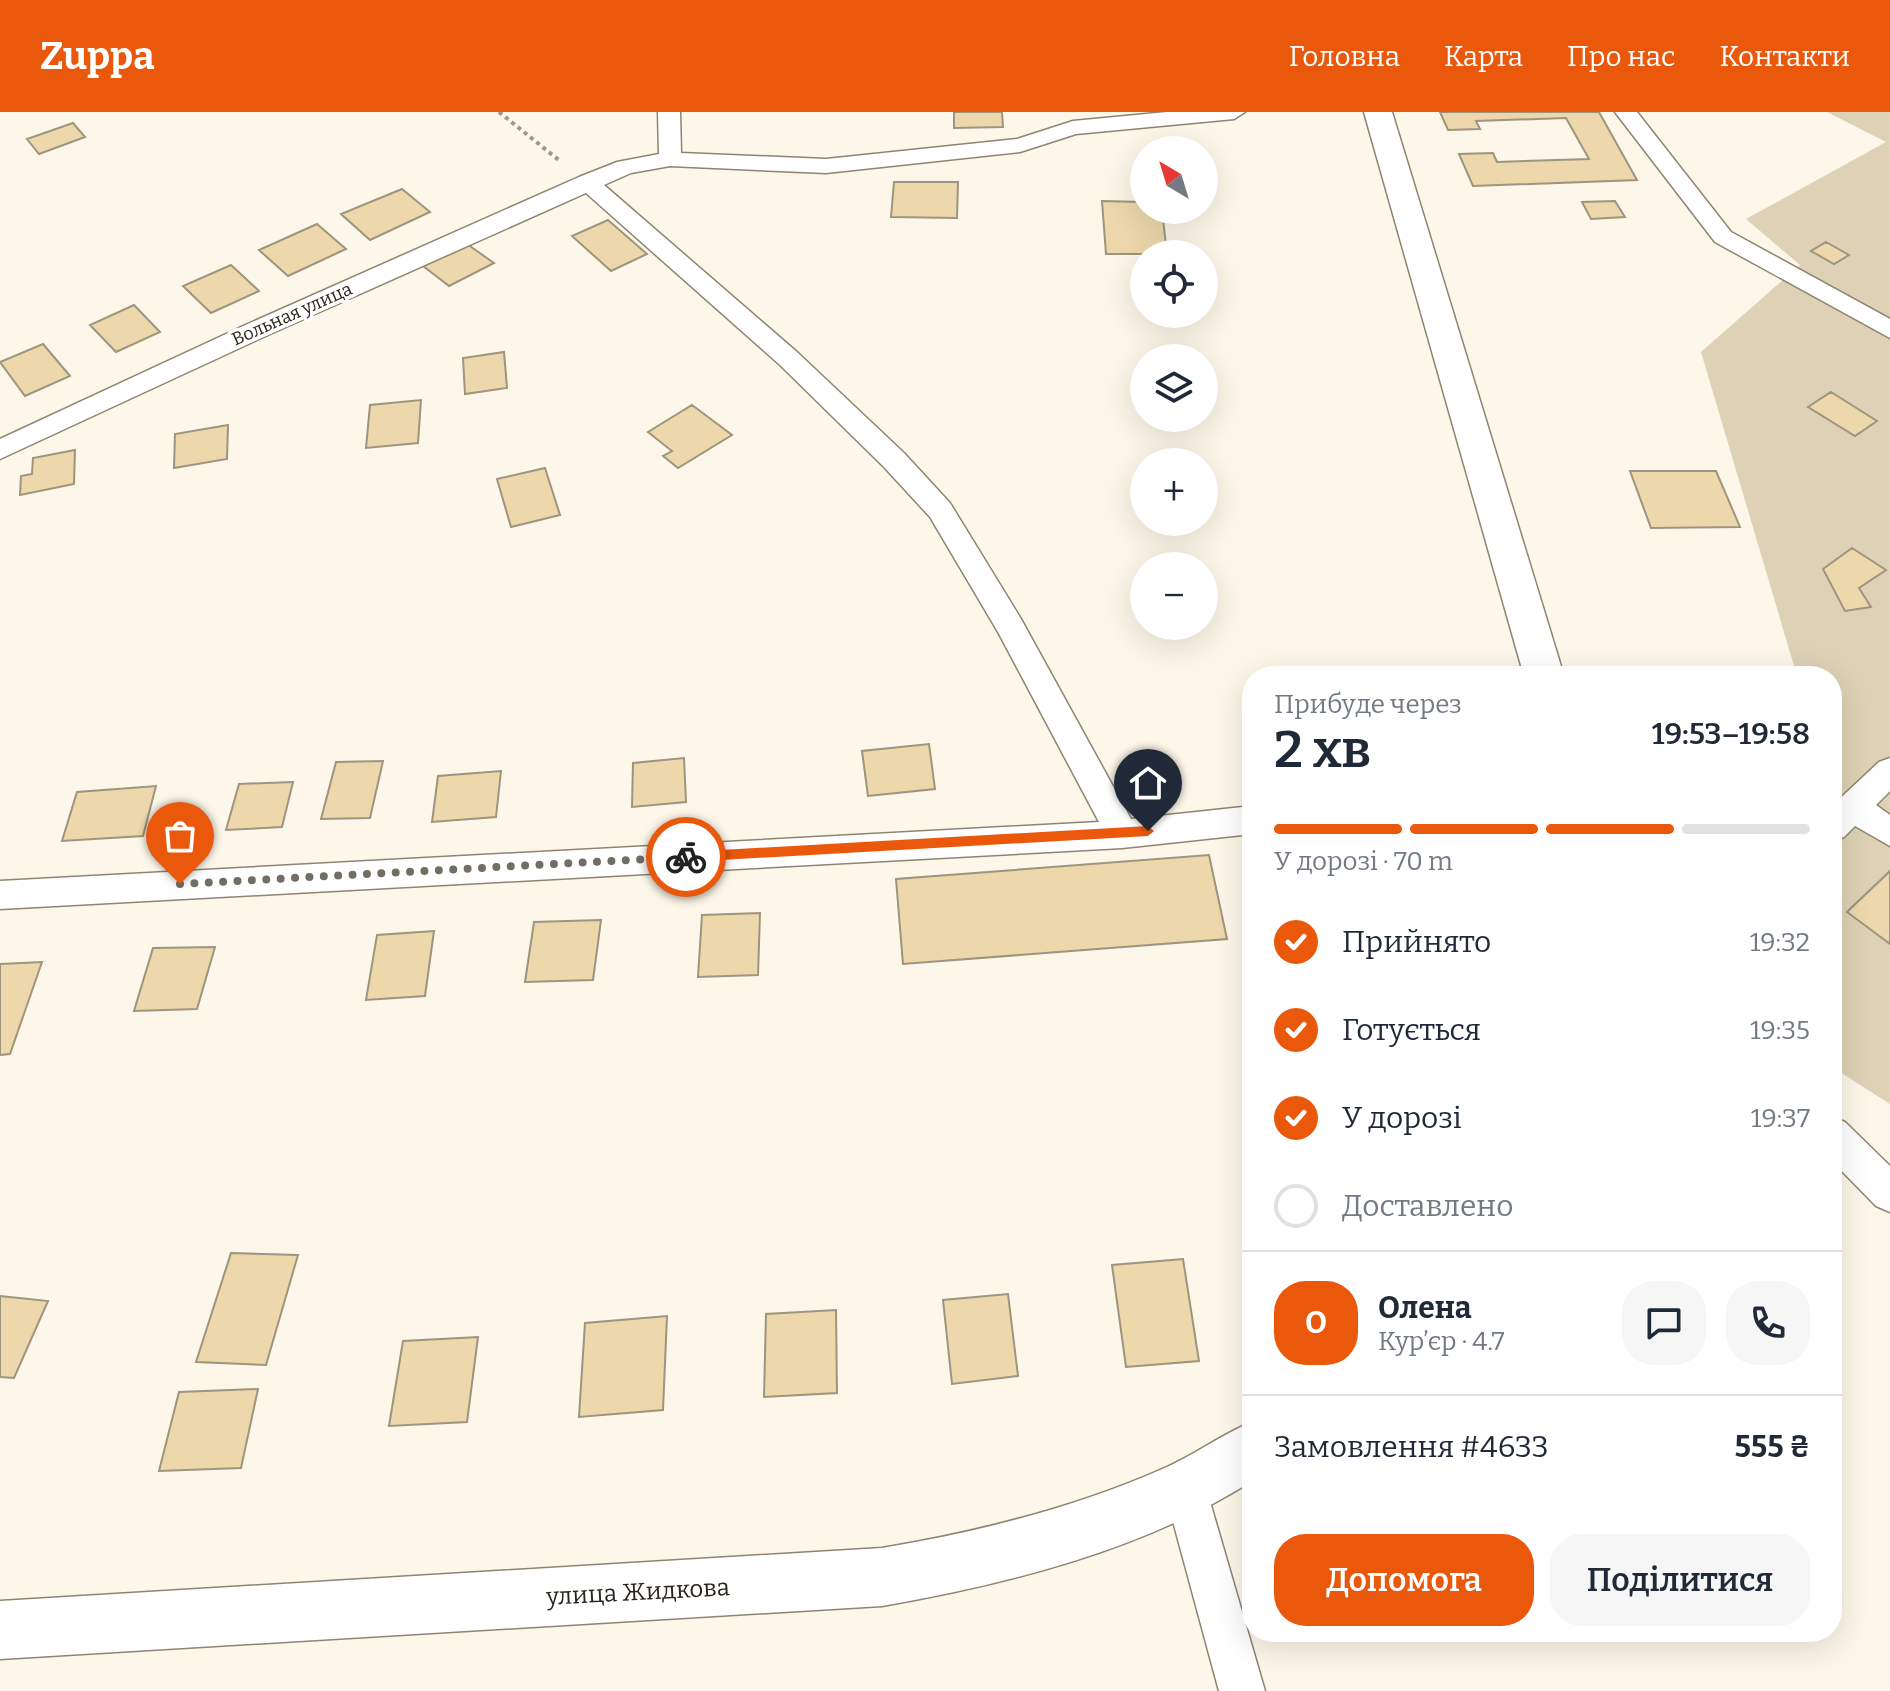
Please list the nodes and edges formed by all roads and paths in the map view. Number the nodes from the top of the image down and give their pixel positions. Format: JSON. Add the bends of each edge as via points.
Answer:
{"nodes":[{"id":1,"x":499,"y":112,"type":"edge"},
{"id":2,"x":669,"y":112,"type":"edge"},
{"id":3,"x":1234,"y":112,"type":"edge"},
{"id":4,"x":1378,"y":112,"type":"edge"},
{"id":5,"x":1626,"y":112,"type":"edge"},
{"id":6,"x":670,"y":159,"type":"junction"},
{"id":7,"x":587,"y":182,"type":"junction"},
{"id":8,"x":1890,"y":330,"type":"edge"},
{"id":9,"x":0,"y":450,"type":"edge"},
{"id":10,"x":1541,"y":666,"type":"edge"},
{"id":11,"x":1890,"y":771,"type":"edge"},
{"id":12,"x":1842,"y":817,"type":"edge"},
{"id":13,"x":1242,"y":821,"type":"edge"},
{"id":14,"x":1890,"y":832,"type":"edge"},
{"id":15,"x":1122,"y":834,"type":"junction"},
{"id":16,"x":0,"y":895,"type":"edge"},
{"id":17,"x":1842,"y":1145,"type":"edge"},
{"id":18,"x":1890,"y":1193,"type":"edge"},
{"id":19,"x":1242,"y":1455,"type":"edge"},
{"id":20,"x":1185,"y":1488,"type":"junction"},
{"id":21,"x":0,"y":1630,"type":"edge"},
{"id":22,"x":1242,"y":1691,"type":"edge"}],
"edges":[{"from":1,"to":7,"type":"path"},
{"from":2,"to":6,"type":"street"},
{"from":3,"to":6,"type":"street","name":"Вольная улица","via":[[1073,128],[1020,145],[826,166]]},
{"from":4,"to":10,"type":"main road"},
{"from":5,"to":8,"type":"street","via":[[1723,237]]},
{"from":6,"to":7,"type":"street","name":"Вольная улица","via":[[625,167]]},
{"from":7,"to":9,"type":"street","name":"Вольная улица"},
{"from":7,"to":15,"type":"street","via":[[789,359],[940,510]]},
{"from":11,"to":12,"type":"street"},
{"from":12,"to":14,"type":"street"},
{"from":13,"to":15,"type":"street"},
{"from":15,"to":16,"type":"street"},
{"from":17,"to":18,"type":"street"},
{"from":19,"to":20,"type":"main road","name":"улица Жидкова"},
{"from":20,"to":21,"type":"main road","name":"улица Жидкова","via":[[1044,1543],[964,1564],[882,1577]]},
{"from":20,"to":22,"type":"street"}]}
